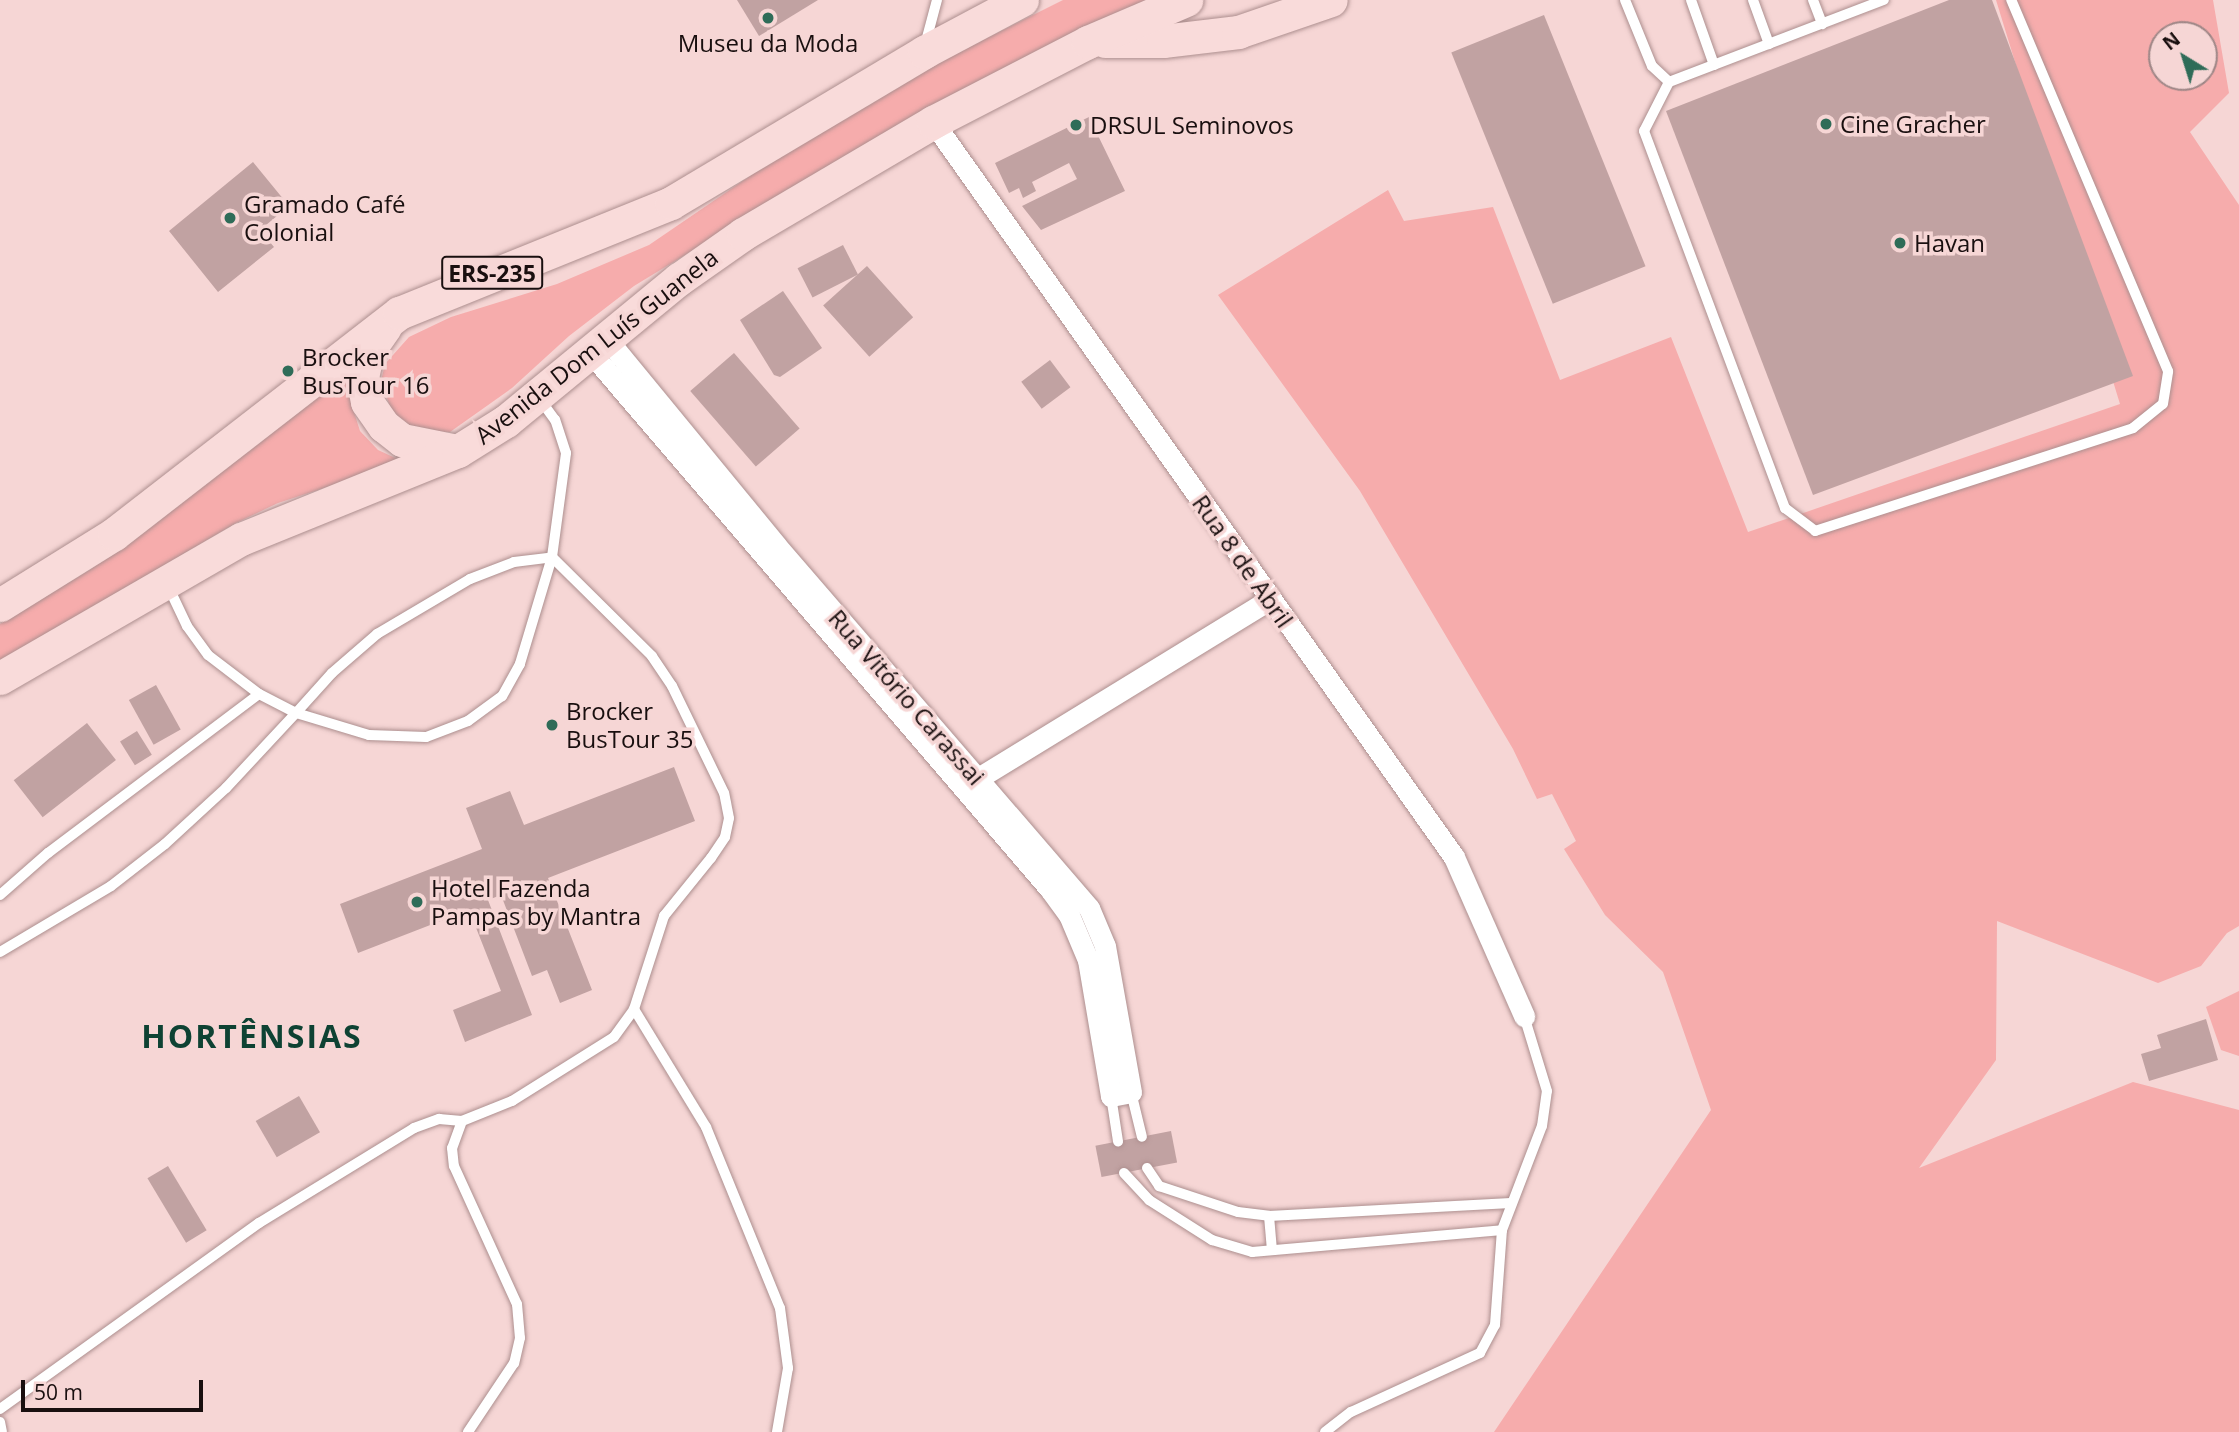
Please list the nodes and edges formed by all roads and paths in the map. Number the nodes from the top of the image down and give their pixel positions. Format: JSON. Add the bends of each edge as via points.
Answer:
{"nodes":[{"id":1,"x":936,"y":0,"type":"edge"},
{"id":2,"x":1022,"y":0,"type":"edge"},
{"id":3,"x":1186,"y":0,"type":"edge"},
{"id":4,"x":1331,"y":0,"type":"edge"},
{"id":5,"x":1625,"y":0,"type":"edge"},
{"id":6,"x":1691,"y":0,"type":"edge"},
{"id":7,"x":1754,"y":0,"type":"edge"},
{"id":8,"x":1813,"y":0,"type":"edge"},
{"id":9,"x":2011,"y":0,"type":"edge"},
{"id":10,"x":1876,"y":1,"type":"edge"},
{"id":11,"x":1822,"y":24,"type":"junction"},
{"id":12,"x":1088,"y":42,"type":"junction"},
{"id":13,"x":1769,"y":44,"type":"junction"},
{"id":14,"x":923,"y":52,"type":"junction"},
{"id":15,"x":1714,"y":65,"type":"junction"},
{"id":16,"x":1669,"y":82,"type":"junction"},
{"id":17,"x":933,"y":122,"type":"junction"},
{"id":18,"x":399,"y":313,"type":"junction"},
{"id":19,"x":598,"y":345,"type":"junction"},
{"id":20,"x":537,"y":395,"type":"junction"},
{"id":21,"x":458,"y":451,"type":"junction"},
{"id":22,"x":552,"y":557,"type":"junction"},
{"id":23,"x":165,"y":581,"type":"junction"},
{"id":24,"x":1269,"y":600,"type":"junction"},
{"id":25,"x":0,"y":606,"type":"edge"},
{"id":26,"x":0,"y":678,"type":"edge"},
{"id":27,"x":259,"y":694,"type":"junction"},
{"id":28,"x":296,"y":713,"type":"junction"},
{"id":29,"x":969,"y":783,"type":"junction"},
{"id":30,"x":0,"y":895,"type":"edge"},
{"id":31,"x":0,"y":952,"type":"edge"},
{"id":32,"x":634,"y":1009,"type":"junction"},
{"id":33,"x":1524,"y":1016,"type":"joint"},
{"id":34,"x":1121,"y":1094,"type":"junction"},
{"id":35,"x":461,"y":1121,"type":"junction"},
{"id":36,"x":1142,"y":1137,"type":"dead end"},
{"id":37,"x":1118,"y":1141,"type":"dead end"},
{"id":38,"x":1147,"y":1168,"type":"dead end"},
{"id":39,"x":1124,"y":1173,"type":"dead end"},
{"id":40,"x":1511,"y":1203,"type":"junction"},
{"id":41,"x":1269,"y":1216,"type":"junction"},
{"id":42,"x":1502,"y":1230,"type":"junction"},
{"id":43,"x":1272,"y":1250,"type":"junction"},
{"id":44,"x":0,"y":1409,"type":"edge"},
{"id":45,"x":0,"y":1422,"type":"edge"},
{"id":46,"x":2,"y":1432,"type":"edge"},
{"id":47,"x":467,"y":1432,"type":"edge"},
{"id":48,"x":777,"y":1432,"type":"edge"},
{"id":49,"x":1325,"y":1432,"type":"edge"}],
"edges":[{"from":1,"to":14,"type":"lane"},
{"from":2,"to":14,"type":"main road","number":"ERS-235"},
{"from":3,"to":12,"type":"main road","name":"Avenida Dom Luís Guanela"},
{"from":4,"to":12,"type":"main road","via":[[1238,32],[1163,41]]},
{"from":5,"to":16,"type":"lane","via":[[1652,66]]},
{"from":6,"to":15,"type":"lane"},
{"from":7,"to":13,"type":"lane"},
{"from":8,"to":11,"type":"lane"},
{"from":9,"to":16,"type":"lane","via":[[2168,371],[2163,404],[2133,428],[1815,531],[1785,508],[1644,131]]},
{"from":10,"to":11,"type":"lane"},
{"from":11,"to":13,"type":"lane"},
{"from":12,"to":17,"type":"main road","name":"Avenida Dom Luís Guanela"},
{"from":13,"to":15,"type":"lane"},
{"from":14,"to":18,"type":"main road","number":"ERS-235","via":[[671,203]]},
{"from":15,"to":16,"type":"lane"},
{"from":17,"to":19,"type":"main road","name":"Avenida Dom Luís Guanela","via":[[743,234]]},
{"from":17,"to":24,"type":"street","name":"Rua 8 de Abril"},
{"from":18,"to":21,"type":"main road","via":[[368,351],[362,376],[367,402],[384,426],[402,440]]},
{"from":18,"to":25,"type":"main road","number":"ERS-235","via":[[114,534]]},
{"from":19,"to":20,"type":"main road","name":"Avenida Dom Luís Guanela"},
{"from":19,"to":29,"type":"street","name":"Rua Vitório Carassai"},
{"from":20,"to":21,"type":"main road","name":"Avenida Dom Luís Guanela"},
{"from":20,"to":22,"type":"lane","via":[[555,420],[566,453]]},
{"from":21,"to":23,"type":"main road","name":"Avenida Dom Luís Guanela","via":[[277,523]]},
{"from":22,"to":28,"type":"lane","via":[[514,562],[426,601],[377,634]]},
{"from":22,"to":28,"type":"lane","via":[[520,664],[502,696],[468,721],[426,737],[369,735]]},
{"from":22,"to":32,"type":"lane","via":[[652,656],[672,686],[724,793],[729,818],[725,837],[664,916]]},
{"from":23,"to":26,"type":"main road","name":"Avenida Dom Luís Guanela"},
{"from":23,"to":27,"type":"lane","via":[[208,655]]},
{"from":24,"to":29,"type":"street"},
{"from":24,"to":33,"type":"street","name":"Rua 8 de Abril","via":[[1381,747],[1454,857]]},
{"from":27,"to":28,"type":"lane"},
{"from":27,"to":30,"type":"lane","via":[[48,853]]},
{"from":28,"to":31,"type":"lane","via":[[226,789],[165,844],[111,886]]},
{"from":29,"to":34,"type":"street","name":"Rua Vitório Carassai","via":[[1050,889],[1080,937]]},
{"from":32,"to":35,"type":"lane","via":[[614,1037],[580,1062],[512,1101]]},
{"from":32,"to":48,"type":"lane","via":[[706,1127],[779,1308],[788,1368]]},
{"from":33,"to":40,"type":"lane","via":[[1546,1091],[1542,1126]]},
{"from":34,"to":36,"type":"lane"},
{"from":34,"to":37,"type":"lane"},
{"from":35,"to":44,"type":"lane","via":[[439,1119],[414,1128],[260,1223]]},
{"from":35,"to":47,"type":"lane","via":[[452,1148],[454,1166],[517,1304],[520,1338],[514,1363]]},
{"from":38,"to":41,"type":"lane","via":[[1159,1186],[1238,1212]]},
{"from":39,"to":43,"type":"lane","via":[[1149,1200],[1212,1240],[1252,1252]]},
{"from":40,"to":41,"type":"lane"},
{"from":40,"to":42,"type":"lane"},
{"from":41,"to":43,"type":"lane"},
{"from":42,"to":43,"type":"lane"},
{"from":42,"to":49,"type":"lane","via":[[1495,1325],[1480,1353],[1372,1401]]},
{"from":45,"to":46,"type":"lane"}]}
